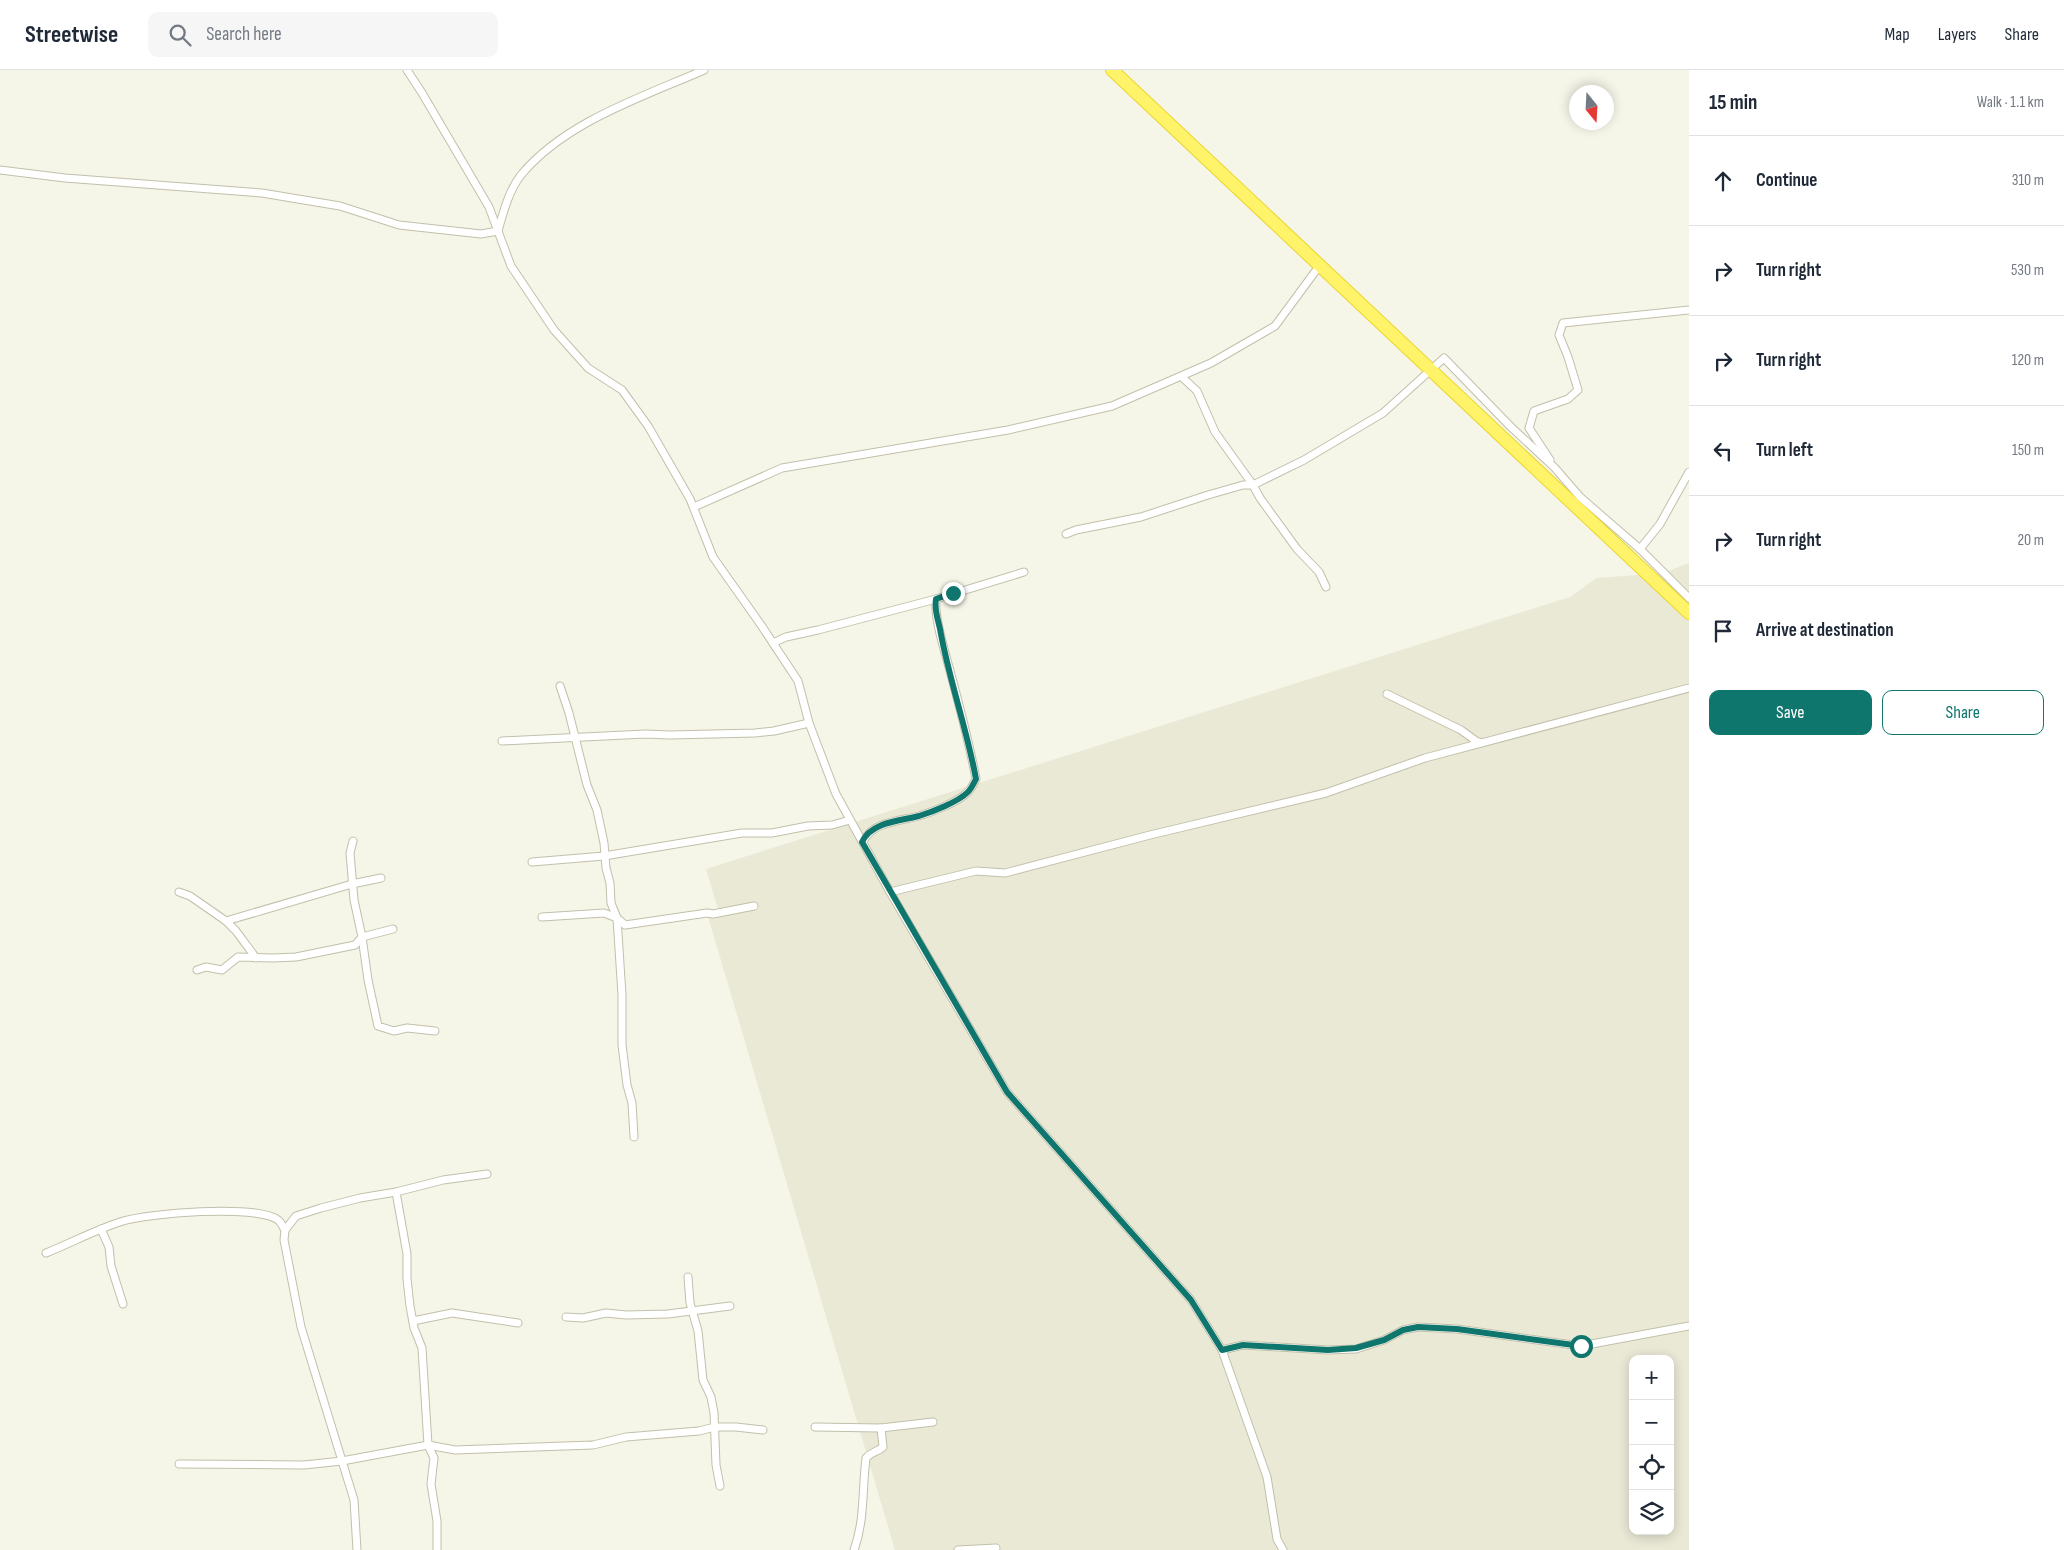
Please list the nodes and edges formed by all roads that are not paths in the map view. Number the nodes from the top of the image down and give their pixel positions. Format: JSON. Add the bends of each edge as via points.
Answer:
{"nodes":[{"id":1,"x":406,"y":70,"type":"edge"},
{"id":2,"x":704,"y":70,"type":"edge"},
{"id":3,"x":1112,"y":70,"type":"edge"},
{"id":4,"x":0,"y":170,"type":"edge"},
{"id":5,"x":498,"y":231,"type":"junction"},
{"id":6,"x":1320,"y":265,"type":"junction"},
{"id":7,"x":1689,"y":310,"type":"edge"},
{"id":8,"x":1430,"y":370,"type":"junction"},
{"id":9,"x":1184,"y":379,"type":"dead end"},
{"id":10,"x":1555,"y":468,"type":"junction"},
{"id":11,"x":1689,"y":472,"type":"edge"},
{"id":12,"x":1254,"y":485,"type":"junction"},
{"id":13,"x":694,"y":508,"type":"junction"},
{"id":14,"x":1066,"y":534,"type":"dead end"},
{"id":15,"x":1640,"y":550,"type":"junction"},
{"id":16,"x":1024,"y":572,"type":"dead end"},
{"id":17,"x":1326,"y":586,"type":"dead end"},
{"id":18,"x":1689,"y":598,"type":"edge"},
{"id":19,"x":936,"y":599,"type":"junction"},
{"id":20,"x":1689,"y":612,"type":"edge"},
{"id":21,"x":773,"y":643,"type":"junction"},
{"id":22,"x":560,"y":686,"type":"dead end"},
{"id":23,"x":1689,"y":688,"type":"edge"},
{"id":24,"x":1387,"y":694,"type":"dead end"},
{"id":25,"x":809,"y":723,"type":"junction"},
{"id":26,"x":576,"y":738,"type":"junction"},
{"id":27,"x":502,"y":741,"type":"dead end"},
{"id":28,"x":1482,"y":743,"type":"junction"},
{"id":29,"x":850,"y":820,"type":"junction"},
{"id":30,"x":353,"y":841,"type":"dead end"},
{"id":31,"x":862,"y":842,"type":"junction"},
{"id":32,"x":604,"y":856,"type":"junction"},
{"id":33,"x":532,"y":862,"type":"dead end"},
{"id":34,"x":381,"y":878,"type":"dead end"},
{"id":35,"x":352,"y":884,"type":"junction"},
{"id":36,"x":179,"y":892,"type":"dead end"},
{"id":37,"x":890,"y":892,"type":"junction"},
{"id":38,"x":754,"y":906,"type":"dead end"},
{"id":39,"x":542,"y":917,"type":"dead end"},
{"id":40,"x":617,"y":918,"type":"junction"},
{"id":41,"x":226,"y":921,"type":"junction"},
{"id":42,"x":393,"y":929,"type":"dead end"},
{"id":43,"x":362,"y":937,"type":"junction"},
{"id":44,"x":256,"y":958,"type":"junction"},
{"id":45,"x":197,"y":970,"type":"dead end"},
{"id":46,"x":435,"y":1031,"type":"dead end"},
{"id":47,"x":634,"y":1137,"type":"dead end"},
{"id":48,"x":487,"y":1174,"type":"dead end"},
{"id":49,"x":396,"y":1192,"type":"junction"},
{"id":50,"x":101,"y":1229,"type":"junction"},
{"id":51,"x":285,"y":1230,"type":"junction"},
{"id":52,"x":46,"y":1253,"type":"dead end"},
{"id":53,"x":688,"y":1277,"type":"dead end"},
{"id":54,"x":123,"y":1304,"type":"dead end"},
{"id":55,"x":730,"y":1306,"type":"dead end"},
{"id":56,"x":692,"y":1310,"type":"junction"},
{"id":57,"x":566,"y":1317,"type":"dead end"},
{"id":58,"x":413,"y":1321,"type":"junction"},
{"id":59,"x":518,"y":1323,"type":"dead end"},
{"id":60,"x":1689,"y":1326,"type":"edge"},
{"id":61,"x":1222,"y":1350,"type":"junction"},
{"id":62,"x":933,"y":1422,"type":"dead end"},
{"id":63,"x":715,"y":1427,"type":"junction"},
{"id":64,"x":815,"y":1427,"type":"dead end"},
{"id":65,"x":881,"y":1428,"type":"junction"},
{"id":66,"x":763,"y":1430,"type":"dead end"},
{"id":67,"x":428,"y":1445,"type":"junction"},
{"id":68,"x":342,"y":1461,"type":"junction"},
{"id":69,"x":180,"y":1464,"type":"dead end"},
{"id":70,"x":720,"y":1486,"type":"dead end"},
{"id":71,"x":996,"y":1548,"type":"dead end"},
{"id":72,"x":357,"y":1550,"type":"edge"},
{"id":73,"x":437,"y":1550,"type":"edge"},
{"id":74,"x":854,"y":1550,"type":"edge"},
{"id":75,"x":958,"y":1550,"type":"edge"},
{"id":76,"x":1283,"y":1550,"type":"edge"}],
"edges":[{"from":1,"to":5,"type":"street","via":[[489,207]]},
{"from":2,"to":5,"type":"street","via":[[618,107],[557,140],[520,176],[506,204]]},
{"from":3,"to":6,"type":"highway"},
{"from":4,"to":5,"type":"street","via":[[65,178],[262,192],[340,206],[399,224],[481,234]]},
{"from":5,"to":13,"type":"street","via":[[511,266],[554,330],[588,368],[622,390],[648,426]]},
{"from":6,"to":8,"type":"highway"},
{"from":6,"to":13,"type":"street","via":[[1275,326],[1212,362],[1112,406],[1008,430],[782,468]]},
{"from":7,"to":10,"type":"street","via":[[1563,323],[1559,335],[1578,390],[1568,399],[1534,412],[1529,428]]},
{"from":8,"to":10,"type":"street","via":[[1444,358]]},
{"from":8,"to":12,"type":"street","via":[[1383,413],[1304,460]]},
{"from":8,"to":20,"type":"highway"},
{"from":9,"to":12,"type":"street","via":[[1197,392],[1215,432]]},
{"from":10,"to":15,"type":"street","via":[[1580,497]]},
{"from":11,"to":15,"type":"street","via":[[1660,524]]},
{"from":12,"to":14,"type":"street","via":[[1208,494],[1135,519]]},
{"from":12,"to":17,"type":"street","via":[[1260,498],[1297,549],[1319,572]]},
{"from":13,"to":21,"type":"street","via":[[713,557]]},
{"from":15,"to":18,"type":"street"},
{"from":16,"to":19,"type":"street"},
{"from":19,"to":21,"type":"street"},
{"from":19,"to":31,"type":"street","via":[[942,643],[976,779],[968,792],[950,803],[919,816],[900,818],[875,828],[866,834]]},
{"from":21,"to":25,"type":"street","via":[[798,681]]},
{"from":22,"to":26,"type":"street"},
{"from":23,"to":28,"type":"street"},
{"from":24,"to":28,"type":"street"},
{"from":25,"to":26,"type":"street","via":[[755,733]]},
{"from":25,"to":29,"type":"street","via":[[836,794]]},
{"from":26,"to":27,"type":"street"},
{"from":26,"to":32,"type":"street","via":[[587,785],[597,810]]},
{"from":28,"to":37,"type":"street","via":[[1425,758],[1326,793],[1150,834],[1005,873],[976,871]]},
{"from":29,"to":31,"type":"street"},
{"from":29,"to":32,"type":"street","via":[[772,833],[742,833]]},
{"from":30,"to":35,"type":"street","via":[[350,854]]},
{"from":31,"to":37,"type":"street"},
{"from":32,"to":33,"type":"street"},
{"from":32,"to":40,"type":"street","via":[[611,903]]},
{"from":34,"to":35,"type":"street"},
{"from":35,"to":41,"type":"street"},
{"from":35,"to":43,"type":"street"},
{"from":36,"to":41,"type":"street"},
{"from":37,"to":61,"type":"street","via":[[1007,1092],[1191,1300]]},
{"from":38,"to":40,"type":"street","via":[[625,925]]},
{"from":39,"to":40,"type":"street","via":[[604,913]]},
{"from":40,"to":47,"type":"street","via":[[622,1044]]},
{"from":41,"to":44,"type":"street"},
{"from":42,"to":43,"type":"street"},
{"from":43,"to":44,"type":"street","via":[[354,945],[296,957]]},
{"from":43,"to":46,"type":"street","via":[[378,1026],[394,1031],[407,1028]]},
{"from":44,"to":45,"type":"street","via":[[238,957],[222,970],[206,967]]},
{"from":48,"to":49,"type":"street","via":[[443,1180]]},
{"from":49,"to":51,"type":"street","via":[[304,1213],[296,1216]]},
{"from":49,"to":58,"type":"street","via":[[407,1254],[406,1279]]},
{"from":50,"to":51,"type":"street","via":[[144,1216],[180,1212],[251,1212],[278,1220]]},
{"from":50,"to":52,"type":"street"},
{"from":50,"to":54,"type":"street","via":[[109,1247],[111,1266]]},
{"from":51,"to":68,"type":"street","via":[[284,1240],[301,1327]]},
{"from":53,"to":56,"type":"street"},
{"from":55,"to":56,"type":"street"},
{"from":56,"to":57,"type":"street"},
{"from":56,"to":63,"type":"street","via":[[698,1331],[703,1380],[711,1396]]},
{"from":58,"to":59,"type":"street","via":[[452,1314]]},
{"from":58,"to":67,"type":"street","via":[[422,1348]]},
{"from":60,"to":61,"type":"street","via":[[1581,1346],[1457,1329],[1418,1327],[1356,1348],[1328,1350],[1243,1345]]},
{"from":61,"to":76,"type":"street","via":[[1267,1477],[1277,1539]]},
{"from":62,"to":65,"type":"street"},
{"from":63,"to":66,"type":"street"},
{"from":63,"to":67,"type":"street","via":[[626,1437],[593,1445],[455,1450]]},
{"from":63,"to":70,"type":"street"},
{"from":64,"to":65,"type":"street"},
{"from":65,"to":74,"type":"street","via":[[882,1447],[866,1458],[862,1518]]},
{"from":67,"to":68,"type":"street"},
{"from":67,"to":73,"type":"street","via":[[434,1458],[431,1484],[437,1520]]},
{"from":68,"to":69,"type":"street","via":[[296,1465]]},
{"from":68,"to":72,"type":"street","via":[[354,1500]]},
{"from":71,"to":75,"type":"street"}]}
